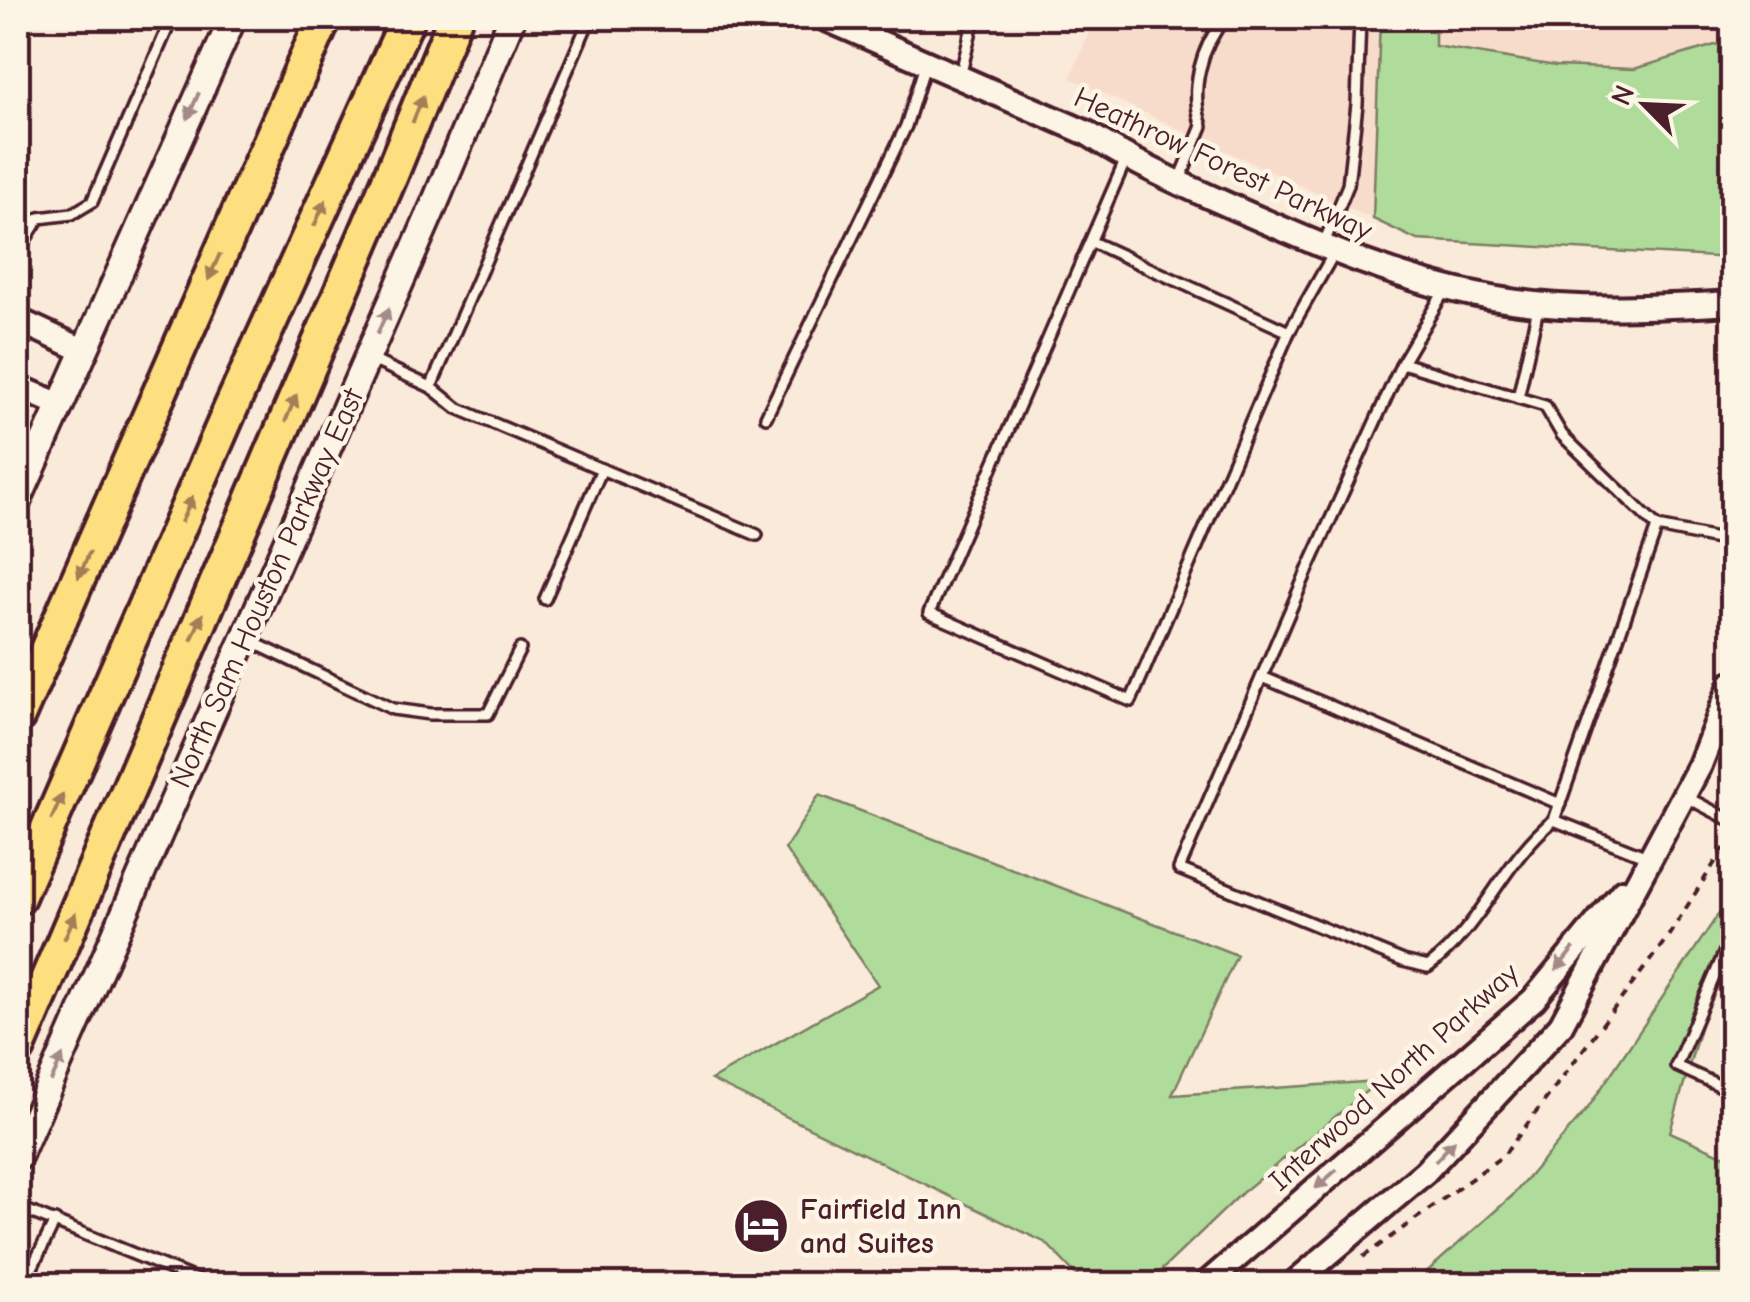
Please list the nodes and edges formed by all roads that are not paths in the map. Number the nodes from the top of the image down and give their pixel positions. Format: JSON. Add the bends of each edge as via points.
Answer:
{"nodes":[{"id":1,"x":172,"y":18,"type":"edge"},
{"id":2,"x":233,"y":18,"type":"edge"},
{"id":3,"x":324,"y":18,"type":"edge"},
{"id":4,"x":408,"y":18,"type":"edge"},
{"id":5,"x":455,"y":18,"type":"edge"},
{"id":6,"x":512,"y":18,"type":"edge"},
{"id":7,"x":590,"y":18,"type":"edge"},
{"id":8,"x":824,"y":18,"type":"edge"},
{"id":9,"x":974,"y":18,"type":"edge"},
{"id":10,"x":1225,"y":18,"type":"edge"},
{"id":11,"x":1360,"y":18,"type":"edge"},
{"id":12,"x":926,"y":62,"type":"junction"},
{"id":13,"x":960,"y":78,"type":"junction"},
{"id":14,"x":1126,"y":159,"type":"junction"},
{"id":15,"x":1179,"y":182,"type":"junction"},
{"id":16,"x":1092,"y":242,"type":"junction"},
{"id":17,"x":1329,"y":248,"type":"junction"},
{"id":18,"x":18,"y":251,"type":"edge"},
{"id":19,"x":1447,"y":288,"type":"junction"},
{"id":20,"x":1539,"y":303,"type":"junction"},
{"id":21,"x":1732,"y":303,"type":"edge"},
{"id":22,"x":18,"y":320,"type":"edge"},
{"id":23,"x":1289,"y":332,"type":"junction"},
{"id":24,"x":83,"y":350,"type":"junction"},
{"id":25,"x":367,"y":358,"type":"junction"},
{"id":26,"x":1402,"y":363,"type":"junction"},
{"id":27,"x":18,"y":386,"type":"edge"},
{"id":28,"x":431,"y":388,"type":"junction"},
{"id":29,"x":1518,"y":398,"type":"junction"},
{"id":30,"x":58,"y":404,"type":"junction"},
{"id":31,"x":766,"y":417,"type":"dead end"},
{"id":32,"x":602,"y":469,"type":"junction"},
{"id":33,"x":18,"y":500,"type":"edge"},
{"id":34,"x":1657,"y":527,"type":"junction"},
{"id":35,"x":757,"y":535,"type":"dead end"},
{"id":36,"x":1732,"y":542,"type":"edge"},
{"id":37,"x":545,"y":599,"type":"dead end"},
{"id":38,"x":245,"y":639,"type":"junction"},
{"id":39,"x":520,"y":648,"type":"dead end"},
{"id":40,"x":1262,"y":677,"type":"junction"},
{"id":41,"x":1732,"y":682,"type":"edge"},
{"id":42,"x":18,"y":716,"type":"edge"},
{"id":43,"x":1684,"y":796,"type":"junction"},
{"id":44,"x":1560,"y":804,"type":"junction"},
{"id":45,"x":1554,"y":820,"type":"junction"},
{"id":46,"x":1732,"y":821,"type":"edge"},
{"id":47,"x":1651,"y":858,"type":"junction"},
{"id":48,"x":18,"y":896,"type":"edge"},
{"id":49,"x":1732,"y":935,"type":"edge"},
{"id":50,"x":18,"y":1048,"type":"edge"},
{"id":51,"x":1732,"y":1091,"type":"edge"},
{"id":52,"x":18,"y":1158,"type":"edge"},
{"id":53,"x":18,"y":1206,"type":"edge"},
{"id":54,"x":55,"y":1221,"type":"junction"},
{"id":55,"x":24,"y":1284,"type":"edge"},
{"id":56,"x":207,"y":1284,"type":"edge"},
{"id":57,"x":1206,"y":1284,"type":"edge"},
{"id":58,"x":1293,"y":1284,"type":"edge"}],
"edges":[{"from":1,"to":18,"type":"lane","via":[[92,202],[72,214],[39,218]]},
{"from":2,"to":24,"type":"main road","one_way":true},
{"from":3,"to":42,"type":"highway","one_way":true},
{"from":48,"to":4,"type":"highway","one_way":true},
{"from":50,"to":5,"type":"highway","one_way":true},
{"from":25,"to":6,"type":"main road","name":"North Sam Houston Parkway East","one_way":true},
{"from":7,"to":28,"type":"lane"},
{"from":8,"to":12,"type":"street","name":"Heathrow Forest Parkway"},
{"from":9,"to":13,"type":"lane"},
{"from":10,"to":15,"type":"lane","via":[[1196,76],[1202,126]]},
{"from":11,"to":17,"type":"lane","via":[[1348,186]]},
{"from":12,"to":13,"type":"street","name":"Heathrow Forest Parkway"},
{"from":12,"to":31,"type":"lane","via":[[906,126]]},
{"from":13,"to":14,"type":"street","name":"Heathrow Forest Parkway","via":[[1087,134]]},
{"from":14,"to":15,"type":"street","name":"Heathrow Forest Parkway"},
{"from":14,"to":16,"type":"lane"},
{"from":15,"to":17,"type":"street","name":"Heathrow Forest Parkway"},
{"from":16,"to":23,"type":"lane"},
{"from":16,"to":23,"type":"lane","via":[[929,613],[1130,701]]},
{"from":17,"to":19,"type":"street","name":"Heathrow Forest Parkway"},
{"from":17,"to":23,"type":"lane"},
{"from":19,"to":20,"type":"street","name":"Heathrow Forest Parkway"},
{"from":19,"to":26,"type":"lane"},
{"from":20,"to":21,"type":"street","name":"Heathrow Forest Parkway","via":[[1624,309]]},
{"from":20,"to":29,"type":"lane"},
{"from":22,"to":24,"type":"street"},
{"from":24,"to":30,"type":"main road"},
{"from":25,"to":28,"type":"lane"},
{"from":25,"to":38,"type":"main road","name":"North Sam Houston Parkway East"},
{"from":26,"to":29,"type":"lane"},
{"from":26,"to":40,"type":"lane"},
{"from":27,"to":30,"type":"street"},
{"from":28,"to":32,"type":"lane","via":[[457,408]]},
{"from":29,"to":34,"type":"lane","via":[[1545,406],[1562,434]]},
{"from":30,"to":33,"type":"main road"},
{"from":32,"to":35,"type":"lane"},
{"from":32,"to":37,"type":"lane"},
{"from":34,"to":36,"type":"lane"},
{"from":34,"to":44,"type":"lane"},
{"from":38,"to":39,"type":"lane","via":[[393,709],[472,716],[488,714]]},
{"from":52,"to":38,"type":"main road","name":"North Sam Houston Parkway East","one_way":true},
{"from":40,"to":44,"type":"lane"},
{"from":40,"to":45,"type":"lane","via":[[1179,870],[1428,967],[1453,948],[1529,841]]},
{"from":41,"to":43,"type":"street","name":"Interwood North Parkway"},
{"from":43,"to":46,"type":"lane"},
{"from":43,"to":47,"type":"street","name":"Interwood North Parkway"},
{"from":44,"to":45,"type":"lane"},
{"from":45,"to":47,"type":"lane"},
{"from":47,"to":57,"type":"street","name":"Interwood North Parkway","one_way":true,"via":[[1534,999]]},
{"from":58,"to":47,"type":"street","name":"Interwood North Parkway","one_way":true,"via":[[1425,1172],[1561,1025]]},
{"from":49,"to":51,"type":"lane","via":[[1676,1066]]},
{"from":53,"to":54,"type":"lane"},
{"from":54,"to":55,"type":"lane"},
{"from":54,"to":56,"type":"lane"}]}
